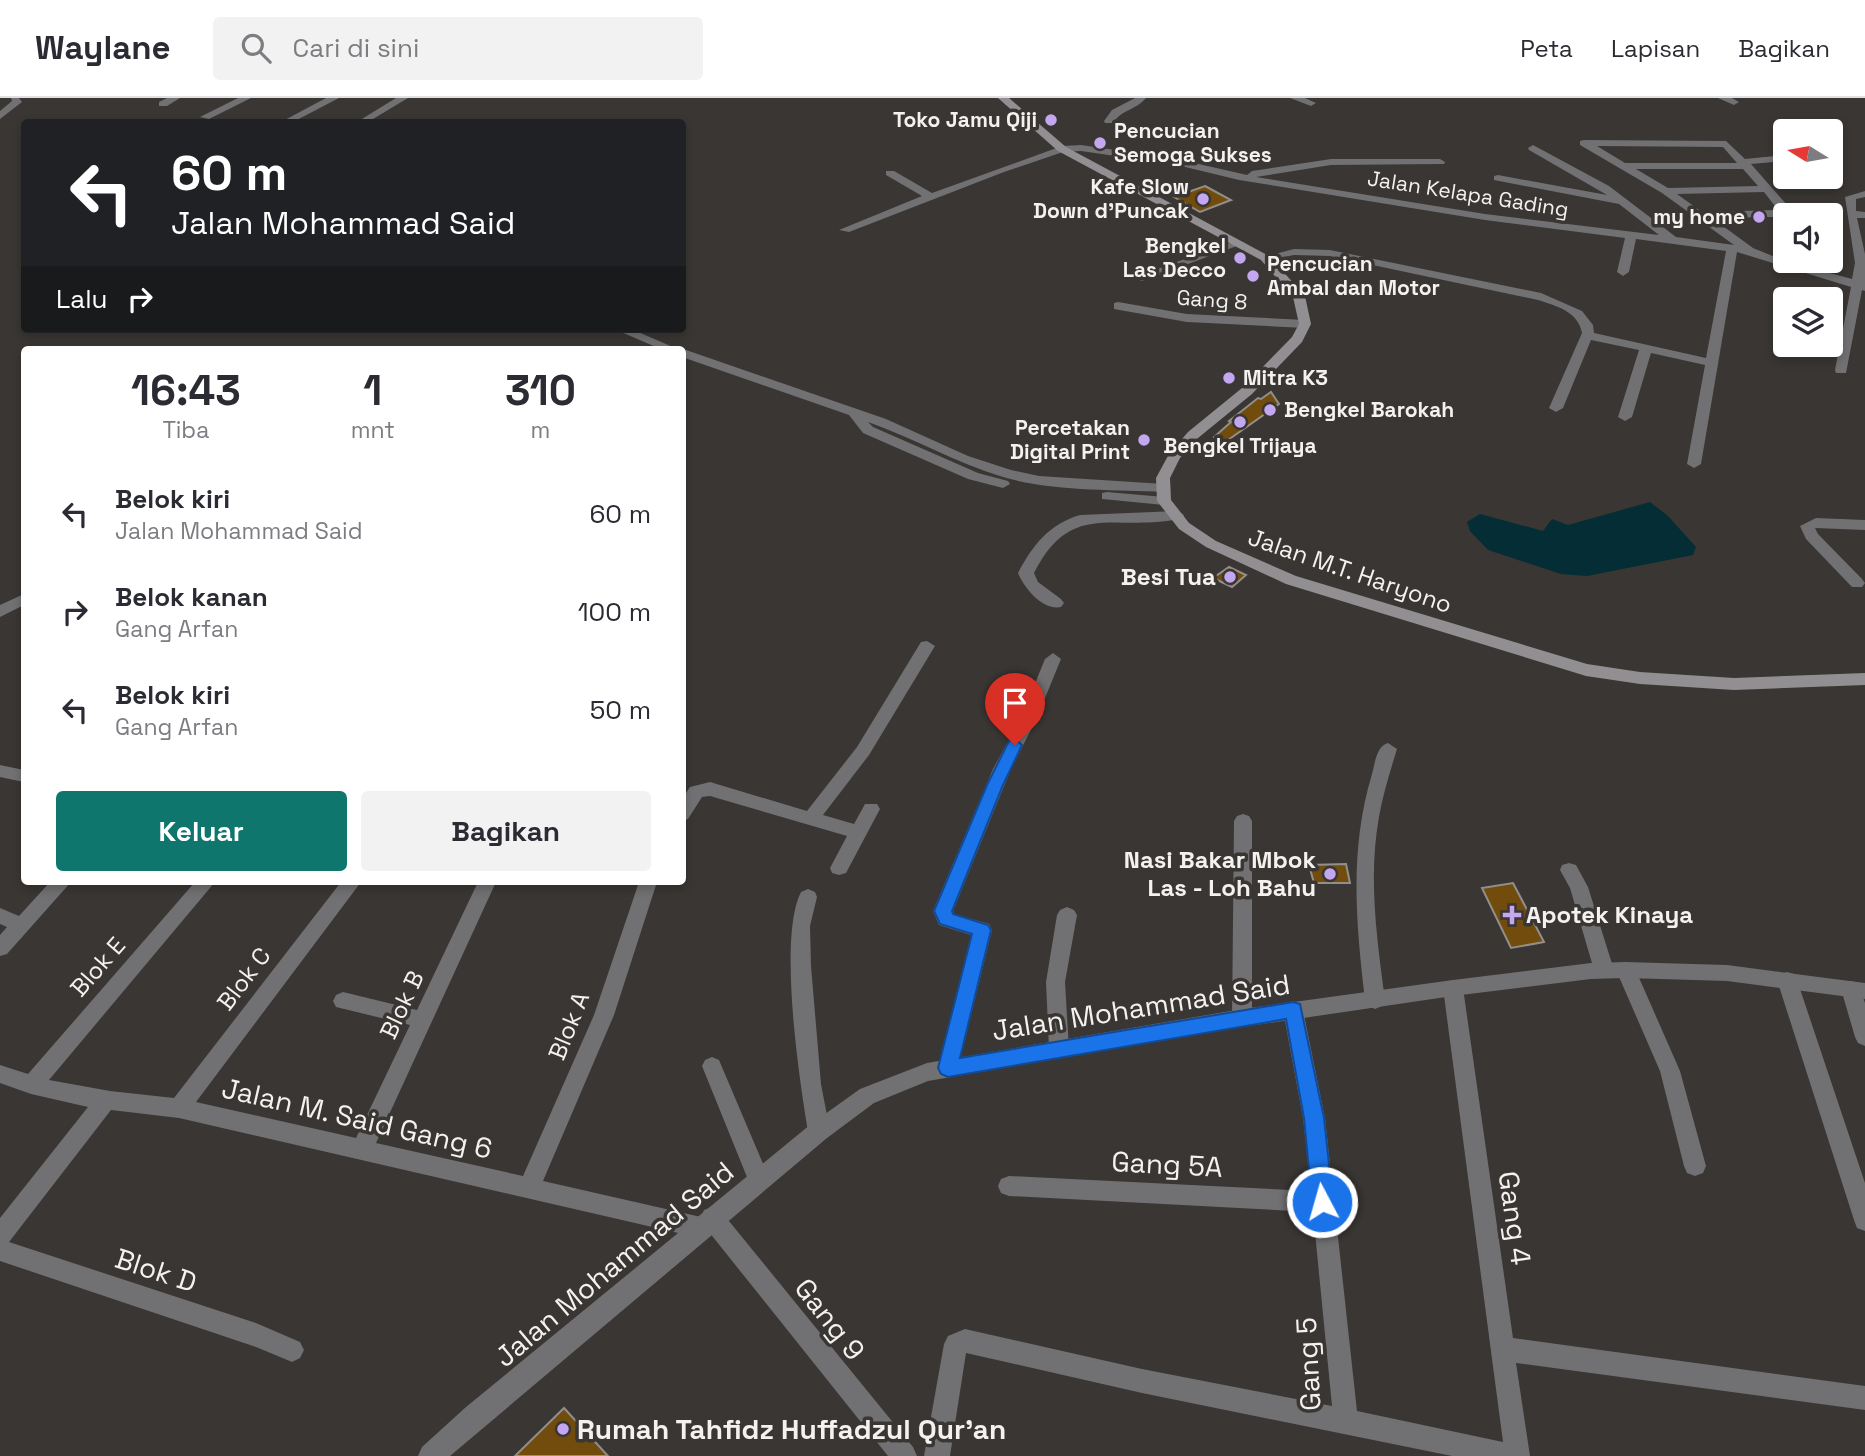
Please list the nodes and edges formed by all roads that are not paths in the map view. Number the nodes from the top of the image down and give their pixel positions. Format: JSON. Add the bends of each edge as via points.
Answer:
{"nodes":[{"id":1,"x":15,"y":98,"type":"edge"},
{"id":2,"x":175,"y":98,"type":"edge"},
{"id":3,"x":246,"y":98,"type":"edge"},
{"id":4,"x":334,"y":98,"type":"edge"},
{"id":5,"x":403,"y":98,"type":"edge"},
{"id":6,"x":1003,"y":98,"type":"edge"},
{"id":7,"x":1141,"y":98,"type":"edge"},
{"id":8,"x":1295,"y":98,"type":"edge"},
{"id":9,"x":1311,"y":103,"type":"dead end"},
{"id":10,"x":163,"y":104,"type":"dead end"},
{"id":11,"x":0,"y":116,"type":"edge"},
{"id":12,"x":205,"y":117,"type":"dead end"},
{"id":13,"x":292,"y":119,"type":"edge"},
{"id":14,"x":367,"y":119,"type":"edge"},
{"id":15,"x":1110,"y":121,"type":"dead end"},
{"id":16,"x":1534,"y":148,"type":"dead end"},
{"id":17,"x":1062,"y":149,"type":"junction"},
{"id":18,"x":1773,"y":160,"type":"edge"},
{"id":19,"x":1440,"y":162,"type":"dead end"},
{"id":20,"x":1746,"y":164,"type":"junction"},
{"id":21,"x":1622,"y":166,"type":"junction"},
{"id":22,"x":890,"y":173,"type":"dead end"},
{"id":23,"x":1239,"y":177,"type":"junction"},
{"id":24,"x":1498,"y":178,"type":"dead end"},
{"id":25,"x":1769,"y":189,"type":"junction"},
{"id":26,"x":1666,"y":191,"type":"junction"},
{"id":27,"x":1865,"y":194,"type":"edge"},
{"id":28,"x":930,"y":196,"type":"junction"},
{"id":29,"x":1625,"y":202,"type":"junction"},
{"id":30,"x":1851,"y":214,"type":"junction"},
{"id":31,"x":1702,"y":215,"type":"junction"},
{"id":32,"x":1865,"y":215,"type":"edge"},
{"id":33,"x":845,"y":230,"type":"dead end"},
{"id":34,"x":1631,"y":237,"type":"junction"},
{"id":35,"x":1675,"y":242,"type":"junction"},
{"id":36,"x":1239,"y":243,"type":"junction"},
{"id":37,"x":1732,"y":249,"type":"junction"},
{"id":38,"x":1749,"y":250,"type":"junction"},
{"id":39,"x":1265,"y":258,"type":"junction"},
{"id":40,"x":1863,"y":263,"type":"edge"},
{"id":41,"x":1623,"y":272,"type":"dead end"},
{"id":42,"x":1138,"y":278,"type":"dead end"},
{"id":43,"x":1861,"y":286,"type":"edge"},
{"id":44,"x":1118,"y":306,"type":"dead end"},
{"id":45,"x":1305,"y":324,"type":"junction"},
{"id":46,"x":631,"y":333,"type":"edge"},
{"id":47,"x":1588,"y":335,"type":"junction"},
{"id":48,"x":664,"y":346,"type":"edge"},
{"id":49,"x":1646,"y":348,"type":"junction"},
{"id":50,"x":686,"y":354,"type":"edge"},
{"id":51,"x":1713,"y":363,"type":"junction"},
{"id":52,"x":1841,"y":370,"type":"dead end"},
{"id":53,"x":1556,"y":408,"type":"dead end"},
{"id":54,"x":1625,"y":417,"type":"dead end"},
{"id":55,"x":1694,"y":464,"type":"dead end"},
{"id":56,"x":1164,"y":495,"type":"junction"},
{"id":57,"x":1177,"y":515,"type":"junction"},
{"id":58,"x":1865,"y":525,"type":"edge"},
{"id":59,"x":1862,"y":586,"type":"edge"},
{"id":60,"x":21,"y":601,"type":"edge"},
{"id":61,"x":1056,"y":603,"type":"dead end"},
{"id":62,"x":0,"y":612,"type":"edge"},
{"id":63,"x":927,"y":646,"type":"dead end"},
{"id":64,"x":1053,"y":659,"type":"dead end"},
{"id":65,"x":1865,"y":679,"type":"edge"},
{"id":66,"x":1388,"y":749,"type":"dead end"},
{"id":67,"x":0,"y":771,"type":"edge"},
{"id":68,"x":21,"y":775,"type":"edge"},
{"id":69,"x":686,"y":808,"type":"edge"},
{"id":70,"x":871,"y":808,"type":"dead end"},
{"id":71,"x":812,"y":817,"type":"junction"},
{"id":72,"x":1243,"y":821,"type":"dead end"},
{"id":73,"x":857,"y":832,"type":"junction"},
{"id":74,"x":839,"y":868,"type":"dead end"},
{"id":75,"x":1569,"y":870,"type":"dead end"},
{"id":76,"x":59,"y":885,"type":"edge"},
{"id":77,"x":203,"y":885,"type":"edge"},
{"id":78,"x":350,"y":885,"type":"edge"},
{"id":79,"x":486,"y":885,"type":"edge"},
{"id":80,"x":647,"y":885,"type":"edge"},
{"id":81,"x":808,"y":897,"type":"dead end"},
{"id":82,"x":1067,"y":915,"type":"dead end"},
{"id":83,"x":0,"y":916,"type":"edge"},
{"id":84,"x":22,"y":925,"type":"junction"},
{"id":85,"x":0,"y":948,"type":"edge"},
{"id":86,"x":1604,"y":970,"type":"junction"},
{"id":87,"x":1626,"y":970,"type":"junction"},
{"id":88,"x":1787,"y":979,"type":"junction"},
{"id":89,"x":1452,"y":988,"type":"junction"},
{"id":90,"x":1858,"y":990,"type":"edge"},
{"id":91,"x":1375,"y":1000,"type":"junction"},
{"id":92,"x":343,"y":1001,"type":"dead end"},
{"id":93,"x":1293,"y":1010,"type":"junction"},
{"id":94,"x":1242,"y":1018,"type":"junction"},
{"id":95,"x":424,"y":1020,"type":"junction"},
{"id":96,"x":1865,"y":1037,"type":"edge"},
{"id":97,"x":1059,"y":1049,"type":"junction"},
{"id":98,"x":712,"y":1066,"type":"dead end"},
{"id":99,"x":948,"y":1068,"type":"junction"},
{"id":100,"x":0,"y":1074,"type":"edge"},
{"id":101,"x":31,"y":1085,"type":"junction"},
{"id":102,"x":105,"y":1102,"type":"junction"},
{"id":103,"x":179,"y":1108,"type":"junction"},
{"id":104,"x":819,"y":1131,"type":"junction"},
{"id":105,"x":362,"y":1149,"type":"junction"},
{"id":106,"x":1695,"y":1166,"type":"dead end"},
{"id":107,"x":759,"y":1180,"type":"junction"},
{"id":108,"x":1009,"y":1186,"type":"dead end"},
{"id":109,"x":529,"y":1187,"type":"junction"},
{"id":110,"x":1322,"y":1202,"type":"junction"},
{"id":111,"x":1865,"y":1220,"type":"edge"},
{"id":112,"x":706,"y":1223,"type":"junction"},
{"id":113,"x":0,"y":1236,"type":"edge"},
{"id":114,"x":0,"y":1250,"type":"edge"},
{"id":115,"x":1503,"y":1349,"type":"junction"},
{"id":116,"x":292,"y":1350,"type":"dead end"},
{"id":117,"x":1865,"y":1398,"type":"edge"},
{"id":118,"x":1346,"y":1421,"type":"junction"},
{"id":119,"x":431,"y":1456,"type":"edge"},
{"id":120,"x":904,"y":1456,"type":"edge"},
{"id":121,"x":937,"y":1456,"type":"edge"},
{"id":122,"x":1511,"y":1456,"type":"edge"},
{"id":123,"x":1517,"y":1456,"type":"edge"}],
"edges":[{"from":1,"to":11,"type":"street","via":[[17,103]]},
{"from":2,"to":10,"type":"street"},
{"from":3,"to":12,"type":"street"},
{"from":4,"to":13,"type":"street"},
{"from":5,"to":14,"type":"street"},
{"from":6,"to":17,"type":"main road"},
{"from":7,"to":15,"type":"street","via":[[1116,111]]},
{"from":8,"to":9,"type":"street"},
{"from":16,"to":29,"type":"street"},
{"from":17,"to":23,"type":"street","name":"Jalan Kelapa Gading","via":[[1093,149]]},
{"from":17,"to":28,"type":"street"},
{"from":17,"to":36,"type":"main road"},
{"from":18,"to":20,"type":"street"},
{"from":19,"to":23,"type":"street","via":[[1331,162]]},
{"from":20,"to":21,"type":"street"},
{"from":20,"to":21,"type":"street","via":[[1726,144],[1584,143]]},
{"from":20,"to":25,"type":"street"},
{"from":21,"to":26,"type":"street"},
{"from":22,"to":28,"type":"street"},
{"from":23,"to":34,"type":"street","name":"Jalan Kelapa Gading"},
{"from":24,"to":29,"type":"street"},
{"from":25,"to":26,"type":"street"},
{"from":25,"to":31,"type":"street","via":[[1784,208],[1782,212]]},
{"from":26,"to":31,"type":"street"},
{"from":27,"to":30,"type":"street","via":[[1850,197]]},
{"from":28,"to":33,"type":"street"},
{"from":29,"to":35,"type":"street"},
{"from":30,"to":32,"type":"street"},
{"from":30,"to":40,"type":"street"},
{"from":31,"to":38,"type":"street"},
{"from":34,"to":35,"type":"street","name":"Jalan Kelapa Gading"},
{"from":34,"to":41,"type":"street"},
{"from":35,"to":37,"type":"street","name":"Jalan Kelapa Gading"},
{"from":36,"to":39,"type":"main road"},
{"from":36,"to":42,"type":"street"},
{"from":37,"to":38,"type":"street","name":"Jalan Kelapa Gading"},
{"from":37,"to":51,"type":"street"},
{"from":38,"to":43,"type":"street","name":"Jalan Kelapa Gading"},
{"from":39,"to":45,"type":"main road","via":[[1299,296]]},
{"from":39,"to":47,"type":"street","via":[[1294,252],[1330,253],[1541,297],[1579,313],[1588,324]]},
{"from":40,"to":43,"type":"street"},
{"from":43,"to":52,"type":"street"},
{"from":44,"to":45,"type":"street","name":"Gang 8","via":[[1187,318]]},
{"from":45,"to":56,"type":"main road","via":[[1280,360],[1174,457],[1163,478]]},
{"from":46,"to":48,"type":"street"},
{"from":47,"to":49,"type":"street"},
{"from":47,"to":53,"type":"street"},
{"from":49,"to":51,"type":"street"},
{"from":49,"to":54,"type":"street"},
{"from":50,"to":56,"type":"street","via":[[853,414],[868,430],[973,476],[1040,490]]},
{"from":51,"to":55,"type":"street"},
{"from":56,"to":57,"type":"main road","name":"Jalan M.T. Haryono"},
{"from":57,"to":61,"type":"street","via":[[1067,523],[1047,540],[1026,573],[1031,585]]},
{"from":57,"to":65,"type":"main road","name":"Jalan M.T. Haryono","via":[[1184,526],[1211,544],[1292,580],[1586,670],[1723,684]]},
{"from":58,"to":59,"type":"street","via":[[1807,526],[1811,536]]},
{"from":60,"to":62,"type":"street"},
{"from":63,"to":71,"type":"street","via":[[863,751]]},
{"from":64,"to":99,"type":"street","via":[[943,911],[946,919],[982,930]]},
{"from":66,"to":91,"type":"street","via":[[1368,827],[1364,873]]},
{"from":67,"to":68,"type":"street"},
{"from":69,"to":71,"type":"street","via":[[696,792],[710,789]]},
{"from":70,"to":73,"type":"street"},
{"from":71,"to":73,"type":"street"},
{"from":72,"to":94,"type":"street"},
{"from":73,"to":74,"type":"street"},
{"from":75,"to":86,"type":"street","via":[[1579,887]]},
{"from":76,"to":84,"type":"street"},
{"from":77,"to":101,"type":"street","name":"Blok E"},
{"from":78,"to":103,"type":"street","name":"Blok C"},
{"from":79,"to":95,"type":"street","name":"Blok B"},
{"from":80,"to":109,"type":"street","name":"Blok A","via":[[604,1015]]},
{"from":81,"to":104,"type":"street","via":[[800,926],[801,966]]},
{"from":82,"to":97,"type":"street","via":[[1056,961]]},
{"from":83,"to":84,"type":"street"},
{"from":84,"to":85,"type":"street"},
{"from":86,"to":87,"type":"street","name":"Jalan Mohammad Said"},
{"from":86,"to":89,"type":"street","name":"Jalan Mohammad Said"},
{"from":87,"to":88,"type":"street","name":"Jalan Mohammad Said"},
{"from":87,"to":106,"type":"street","via":[[1670,1071]]},
{"from":88,"to":90,"type":"street","name":"Jalan Mohammad Said"},
{"from":88,"to":111,"type":"street"},
{"from":89,"to":91,"type":"street","name":"Jalan Mohammad Said"},
{"from":89,"to":115,"type":"street","name":"Gang 4"},
{"from":90,"to":96,"type":"street"},
{"from":91,"to":93,"type":"street","name":"Jalan Mohammad Said"},
{"from":92,"to":95,"type":"street"},
{"from":93,"to":94,"type":"street","name":"Jalan Mohammad Said"},
{"from":93,"to":110,"type":"street","name":"Gang 5","via":[[1314,1118]]},
{"from":94,"to":97,"type":"street","name":"Jalan Mohammad Said"},
{"from":95,"to":105,"type":"street","name":"Blok B"},
{"from":97,"to":99,"type":"street","name":"Jalan Mohammad Said"},
{"from":98,"to":107,"type":"street"},
{"from":99,"to":104,"type":"street","name":"Jalan Mohammad Said","via":[[867,1096]]},
{"from":100,"to":101,"type":"street","name":"Jalan M. Said Gang 6"},
{"from":101,"to":102,"type":"street","name":"Jalan M. Said Gang 6"},
{"from":102,"to":103,"type":"street","name":"Jalan M. Said Gang 6"},
{"from":102,"to":113,"type":"street"},
{"from":103,"to":105,"type":"street","name":"Jalan M. Said Gang 6"},
{"from":104,"to":107,"type":"street","name":"Jalan Mohammad Said"},
{"from":105,"to":109,"type":"street","name":"Jalan M. Said Gang 6"},
{"from":107,"to":112,"type":"street","name":"Jalan Mohammad Said"},
{"from":108,"to":110,"type":"street","name":"Gang 5A"},
{"from":109,"to":112,"type":"street","name":"Jalan M. Said Gang 6"},
{"from":110,"to":118,"type":"street","name":"Gang 5"},
{"from":112,"to":119,"type":"street","name":"Jalan Mohammad Said"},
{"from":112,"to":120,"type":"street","name":"Gang 9"},
{"from":114,"to":116,"type":"street","name":"Blok D"},
{"from":115,"to":117,"type":"street"},
{"from":115,"to":123,"type":"street","name":"Gang 4"},
{"from":118,"to":121,"type":"street","name":"Gang 5","via":[[965,1341],[956,1344]]},
{"from":118,"to":122,"type":"street"}]}
